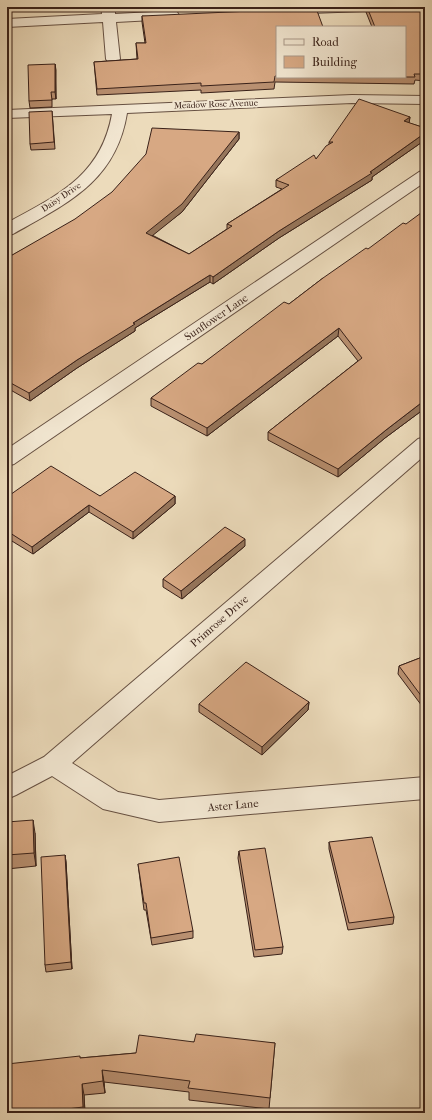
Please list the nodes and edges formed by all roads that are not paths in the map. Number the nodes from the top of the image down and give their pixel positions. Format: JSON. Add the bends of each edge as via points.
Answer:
{"nodes":[{"id":1,"x":363,"y":7,"type":"edge"},
{"id":2,"x":275,"y":11,"type":"edge"},
{"id":3,"x":108,"y":13,"type":"edge"},
{"id":4,"x":188,"y":15,"type":"edge"},
{"id":5,"x":7,"y":22,"type":"edge"},
{"id":6,"x":113,"y":59,"type":"edge"},
{"id":7,"x":425,"y":100,"type":"edge"},
{"id":8,"x":121,"y":108,"type":"junction"},
{"id":9,"x":7,"y":114,"type":"edge"},
{"id":10,"x":425,"y":175,"type":"edge"},
{"id":11,"x":7,"y":230,"type":"edge"},
{"id":12,"x":425,"y":444,"type":"edge"},
{"id":13,"x":7,"y":459,"type":"edge"},
{"id":14,"x":53,"y":764,"type":"junction"},
{"id":15,"x":7,"y":788,"type":"edge"},
{"id":16,"x":425,"y":788,"type":"edge"}],
"edges":[{"from":1,"to":2,"type":"street"},
{"from":3,"to":4,"type":"street"},
{"from":3,"to":5,"type":"street"},
{"from":3,"to":6,"type":"street"},
{"from":7,"to":8,"type":"street","name":"Meadow Rose Avenue","via":[[352,99]]},
{"from":8,"to":9,"type":"street","name":"Meadow Rose Avenue"},
{"from":8,"to":11,"type":"street","name":"Daisy Drive","via":[[116,135],[104,159],[82,184],[61,200]]},
{"from":10,"to":13,"type":"street","name":"Sunflower Lane"},
{"from":12,"to":14,"type":"street","name":"Primrose Drive"},
{"from":14,"to":15,"type":"street","name":"Primrose Drive"},
{"from":14,"to":16,"type":"street","name":"Aster Lane","via":[[112,801],[160,811]]}]}
